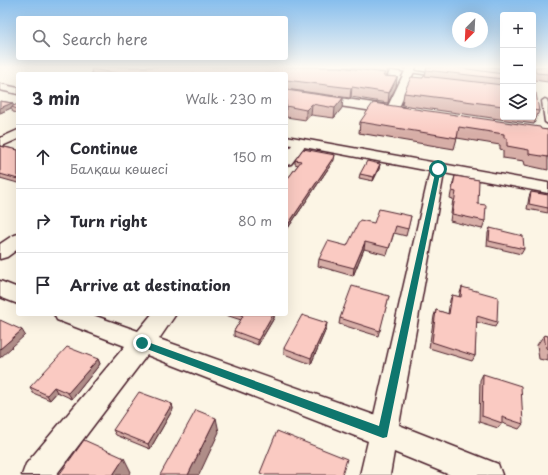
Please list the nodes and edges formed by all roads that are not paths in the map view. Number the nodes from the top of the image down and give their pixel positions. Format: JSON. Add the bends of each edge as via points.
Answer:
{"nodes":[{"id":1,"x":402,"y":89,"type":"edge"},
{"id":2,"x":288,"y":94,"type":"edge"},
{"id":3,"x":544,"y":101,"type":"edge"},
{"id":4,"x":392,"y":110,"type":"junction"},
{"id":5,"x":415,"y":113,"type":"edge"},
{"id":6,"x":545,"y":129,"type":"edge"},
{"id":7,"x":16,"y":135,"type":"edge"},
{"id":8,"x":288,"y":140,"type":"edge"},
{"id":9,"x":300,"y":143,"type":"junction"},
{"id":10,"x":0,"y":144,"type":"edge"},
{"id":11,"x":288,"y":158,"type":"edge"},
{"id":12,"x":438,"y":169,"type":"junction"},
{"id":13,"x":548,"y":188,"type":"edge"},
{"id":14,"x":16,"y":241,"type":"edge"},
{"id":15,"x":0,"y":253,"type":"edge"},
{"id":16,"x":0,"y":289,"type":"edge"},
{"id":17,"x":16,"y":295,"type":"edge"},
{"id":18,"x":70,"y":316,"type":"edge"},
{"id":19,"x":163,"y":316,"type":"edge"},
{"id":20,"x":142,"y":343,"type":"junction"},
{"id":21,"x":383,"y":433,"type":"junction"},
{"id":22,"x":37,"y":475,"type":"edge"},
{"id":23,"x":374,"y":475,"type":"edge"},
{"id":24,"x":487,"y":475,"type":"edge"}],
"edges":[{"from":1,"to":4,"type":"street"},
{"from":2,"to":4,"type":"street"},
{"from":3,"to":6,"type":"lane"},
{"from":4,"to":5,"type":"street"},
{"from":7,"to":10,"type":"street"},
{"from":8,"to":9,"type":"street"},
{"from":9,"to":11,"type":"street"},
{"from":9,"to":12,"type":"street"},
{"from":12,"to":13,"type":"street"},
{"from":12,"to":21,"type":"street"},
{"from":14,"to":15,"type":"street"},
{"from":16,"to":17,"type":"street"},
{"from":18,"to":20,"type":"street"},
{"from":19,"to":20,"type":"street"},
{"from":20,"to":21,"type":"street"},
{"from":20,"to":22,"type":"street"},
{"from":21,"to":23,"type":"street"},
{"from":21,"to":24,"type":"street"}]}
